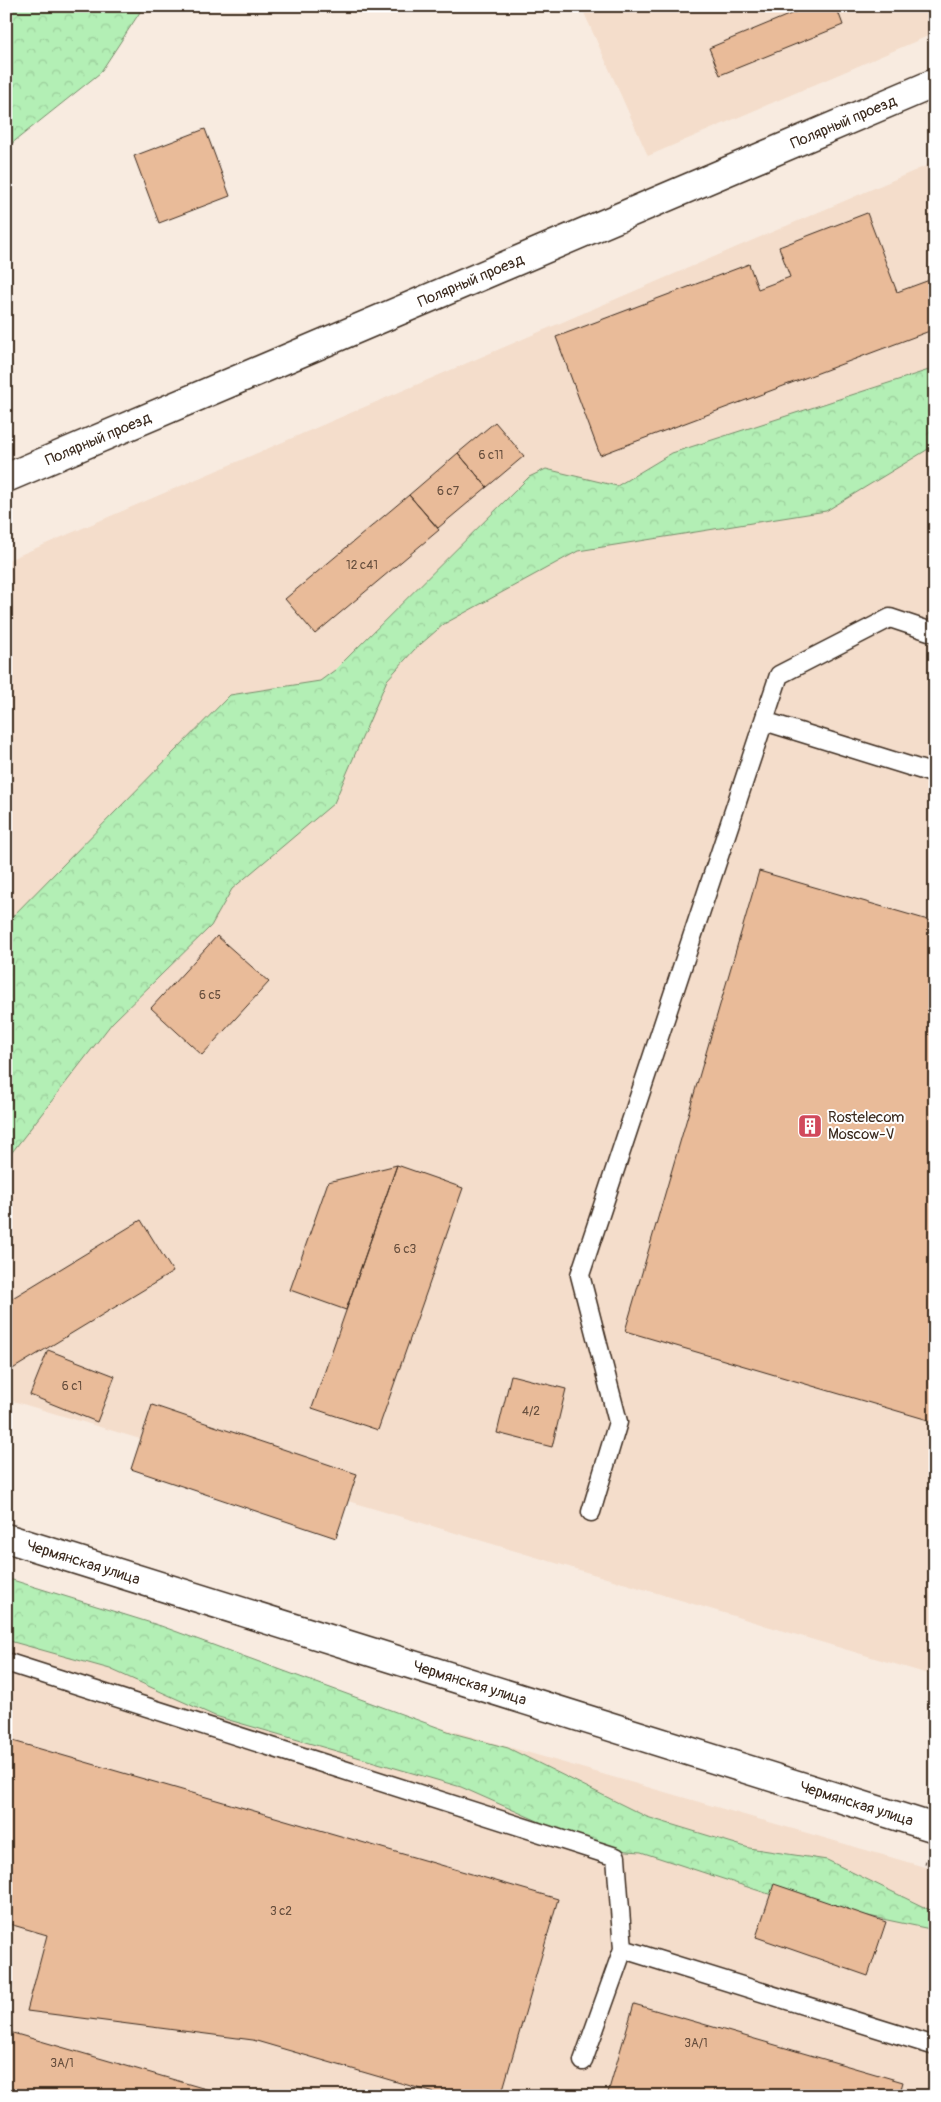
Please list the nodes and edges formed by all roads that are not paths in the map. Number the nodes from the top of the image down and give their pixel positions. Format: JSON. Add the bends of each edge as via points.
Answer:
{"nodes":[{"id":1,"x":935,"y":83,"type":"edge"},
{"id":2,"x":6,"y":478,"type":"edge"},
{"id":3,"x":935,"y":633,"type":"edge"},
{"id":4,"x":764,"y":721,"type":"junction"},
{"id":5,"x":935,"y":774,"type":"edge"},
{"id":6,"x":591,"y":1512,"type":"dead end"},
{"id":7,"x":6,"y":1538,"type":"edge"},
{"id":8,"x":6,"y":1662,"type":"edge"},
{"id":9,"x":935,"y":1828,"type":"edge"},
{"id":10,"x":623,"y":1949,"type":"junction"},
{"id":11,"x":935,"y":2046,"type":"edge"},
{"id":12,"x":583,"y":2061,"type":"dead end"}],
"edges":[{"from":1,"to":2,"type":"street","name":"Полярный проезд"},
{"from":3,"to":4,"type":"lane","via":[[890,618],[779,675]]},
{"from":4,"to":5,"type":"lane"},
{"from":4,"to":6,"type":"lane","via":[[580,1275],[618,1422]]},
{"from":7,"to":9,"type":"street","name":"Чермянская улица"},
{"from":8,"to":10,"type":"lane","via":[[616,1857]]},
{"from":10,"to":11,"type":"lane"},
{"from":10,"to":12,"type":"lane"}]}
